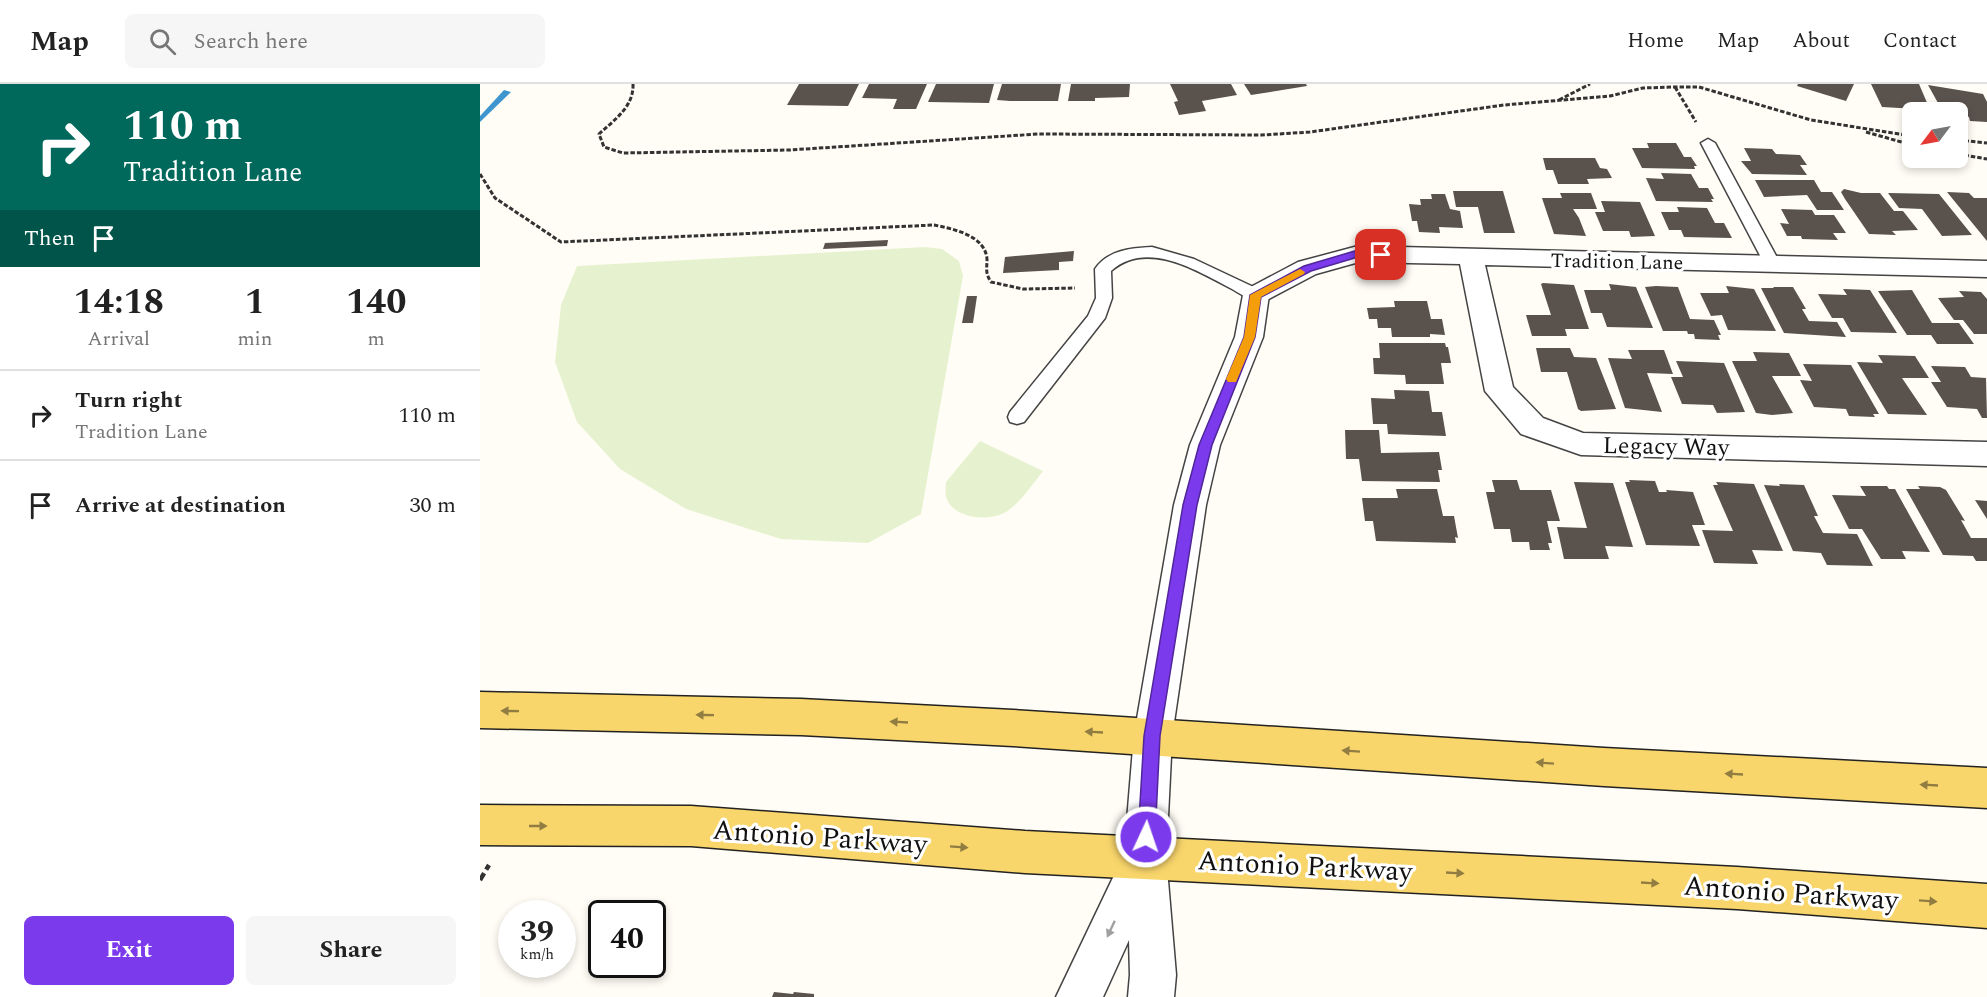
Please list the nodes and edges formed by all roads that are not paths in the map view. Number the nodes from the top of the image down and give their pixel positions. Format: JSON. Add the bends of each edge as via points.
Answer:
{"nodes":[{"id":1,"x":1708,"y":143,"type":"road end"},
{"id":2,"x":1471,"y":258,"type":"junction"},
{"id":3,"x":1773,"y":265,"type":"junction"},
{"id":4,"x":1987,"y":270,"type":"edge"},
{"id":5,"x":1256,"y":295,"type":"junction"},
{"id":6,"x":1017,"y":417,"type":"dead end"},
{"id":7,"x":1987,"y":454,"type":"edge"},
{"id":8,"x":480,"y":710,"type":"edge"},
{"id":9,"x":1152,"y":736,"type":"junction"},
{"id":10,"x":1987,"y":788,"type":"edge"},
{"id":11,"x":480,"y":825,"type":"edge"},
{"id":12,"x":1145,"y":857,"type":"junction"},
{"id":13,"x":1987,"y":906,"type":"edge"},
{"id":14,"x":1079,"y":997,"type":"edge"},
{"id":15,"x":1151,"y":997,"type":"edge"}],
"edges":[{"from":1,"to":3,"type":"lane"},
{"from":2,"to":3,"type":"street","name":"Tradition Lane"},
{"from":2,"to":5,"type":"street","name":"Tradition Lane","via":[[1358,254],[1307,268]]},
{"from":2,"to":7,"type":"street","name":"Legacy Way","via":[[1499,392],[1532,426],[1581,444]]},
{"from":3,"to":4,"type":"street","name":"Tradition Lane"},
{"from":5,"to":6,"type":"lane","via":[[1176,256],[1147,252],[1118,257],[1103,269],[1104,298],[1096,318]]},
{"from":5,"to":9,"type":"street","via":[[1249,337],[1206,445],[1190,505]]},
{"from":9,"to":8,"type":"main road","one_way":true,"via":[[801,717]]},
{"from":10,"to":9,"type":"main road","one_way":true},
{"from":9,"to":12,"type":"street"},
{"from":11,"to":12,"type":"main road","name":"Antonio Parkway","one_way":true,"via":[[691,826],[1025,852]]},
{"from":12,"to":13,"type":"main road","name":"Antonio Parkway","one_way":true,"via":[[1737,888]]},
{"from":12,"to":14,"type":"street","one_way":true},
{"from":12,"to":15,"type":"street","via":[[1154,975]]}]}
